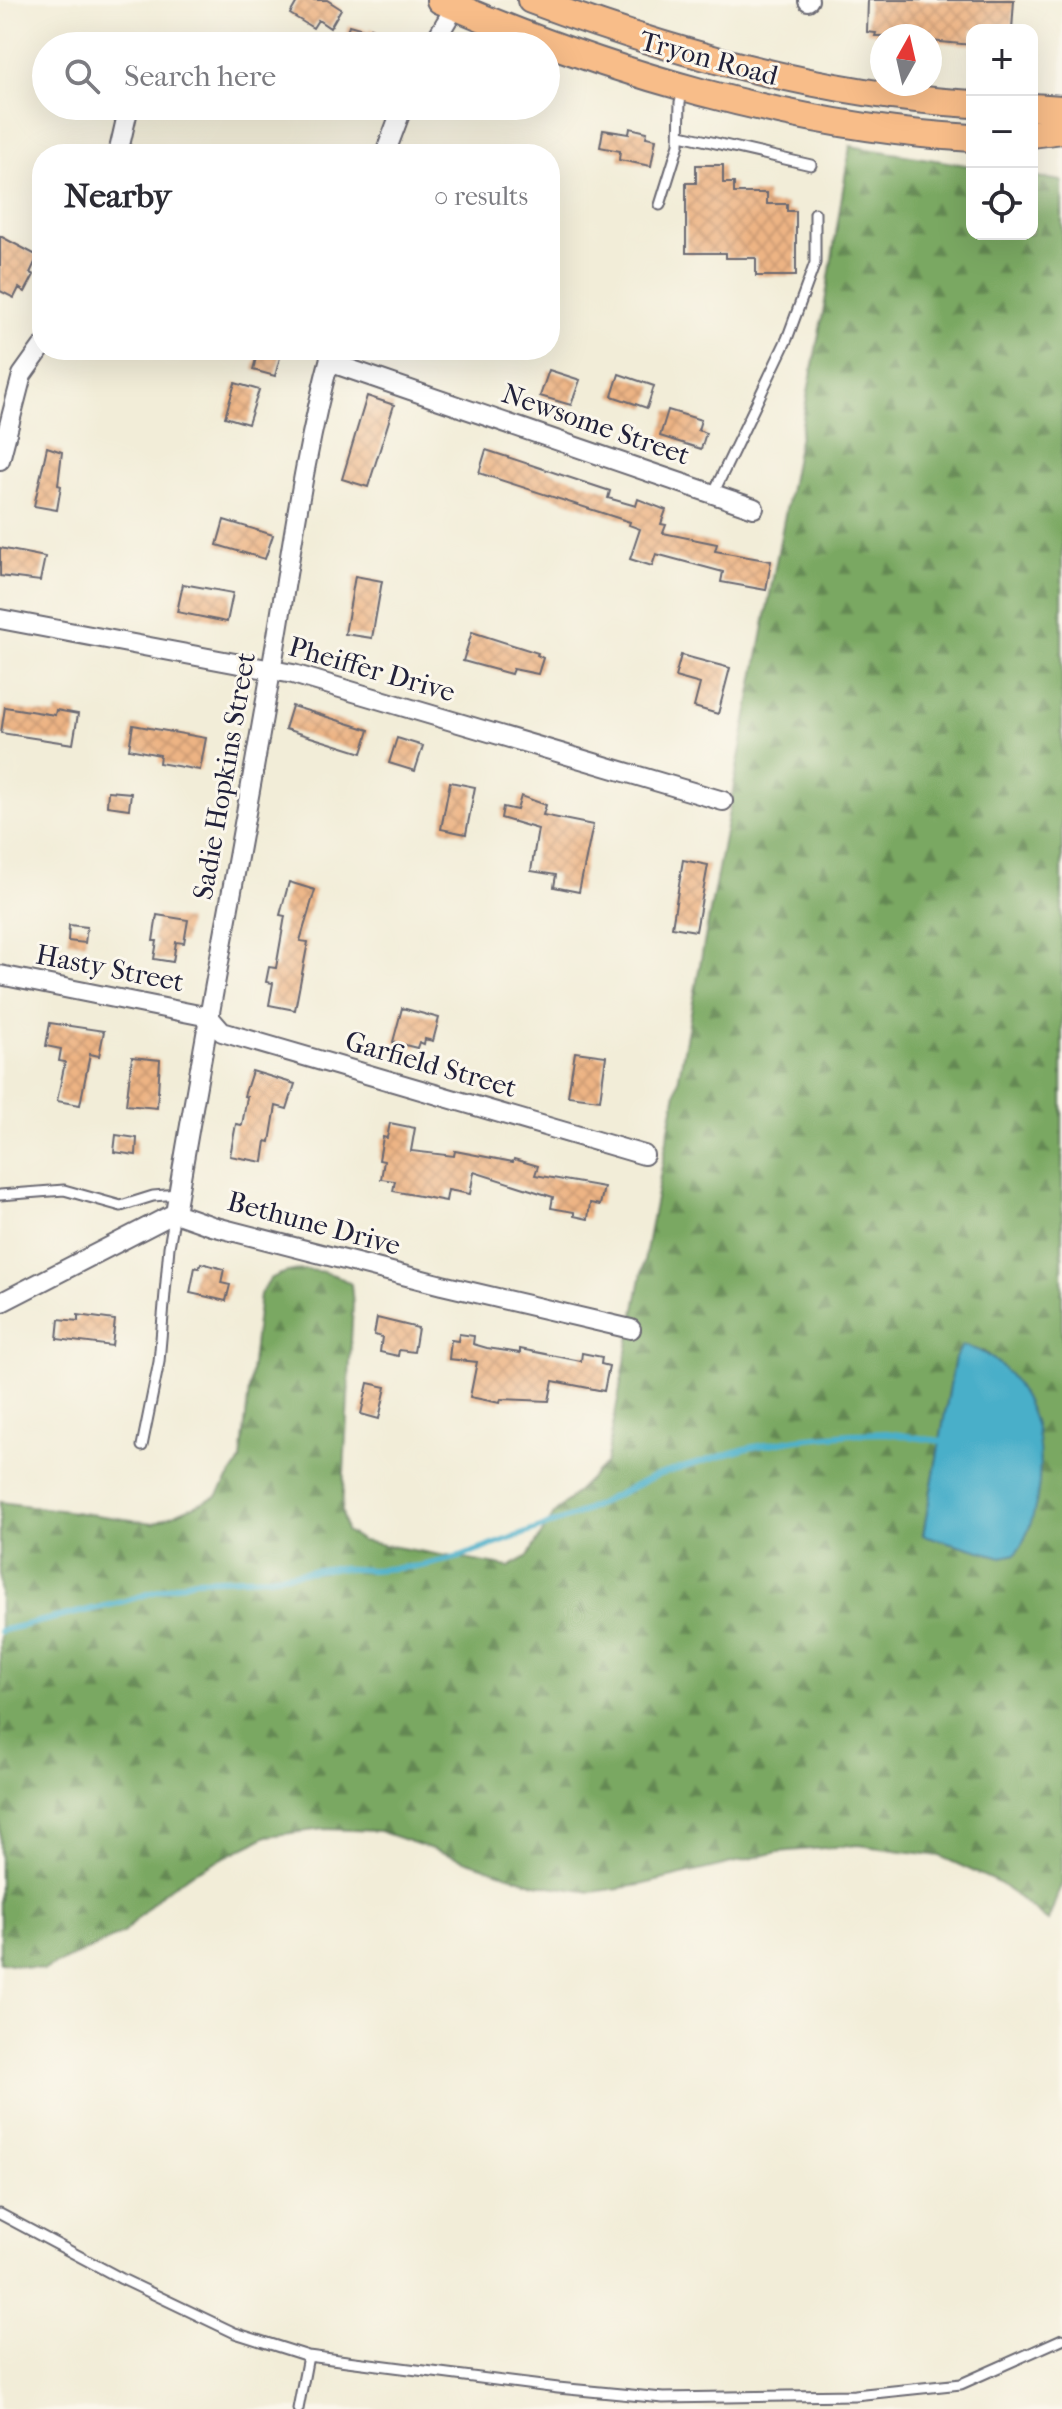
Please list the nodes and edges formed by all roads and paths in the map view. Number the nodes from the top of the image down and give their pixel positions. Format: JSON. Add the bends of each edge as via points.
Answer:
{"nodes":[{"id":1,"x":531,"y":0,"type":"edge"},
{"id":2,"x":451,"y":2,"type":"edge"},
{"id":3,"x":438,"y":32,"type":"edge"},
{"id":4,"x":523,"y":32,"type":"edge"},
{"id":5,"x":560,"y":48,"type":"edge"},
{"id":6,"x":684,"y":87,"type":"junction"},
{"id":7,"x":966,"y":103,"type":"edge"},
{"id":8,"x":1038,"y":107,"type":"edge"},
{"id":9,"x":1062,"y":109,"type":"edge"},
{"id":10,"x":126,"y":120,"type":"edge"},
{"id":11,"x":398,"y":120,"type":"edge"},
{"id":12,"x":1062,"y":130,"type":"edge"},
{"id":13,"x":1038,"y":133,"type":"edge"},
{"id":14,"x":681,"y":135,"type":"junction"},
{"id":15,"x":966,"y":137,"type":"edge"},
{"id":16,"x":1038,"y":141,"type":"edge"},
{"id":17,"x":1062,"y":143,"type":"edge"},
{"id":18,"x":120,"y":144,"type":"edge"},
{"id":19,"x":389,"y":144,"type":"edge"},
{"id":20,"x":811,"y":165,"type":"dead end"},
{"id":21,"x":660,"y":205,"type":"dead end"},
{"id":22,"x":815,"y":213,"type":"dead end"},
{"id":23,"x":33,"y":360,"type":"edge"},
{"id":24,"x":330,"y":360,"type":"edge"},
{"id":25,"x":342,"y":360,"type":"edge"},
{"id":26,"x":0,"y":460,"type":"edge"},
{"id":27,"x":713,"y":494,"type":"junction"},
{"id":28,"x":754,"y":508,"type":"dead end"},
{"id":29,"x":0,"y":619,"type":"edge"},
{"id":30,"x":272,"y":669,"type":"junction"},
{"id":31,"x":723,"y":801,"type":"dead end"},
{"id":32,"x":0,"y":975,"type":"edge"},
{"id":33,"x":209,"y":1017,"type":"junction"},
{"id":34,"x":644,"y":1155,"type":"dead end"},
{"id":35,"x":178,"y":1194,"type":"junction"},
{"id":36,"x":0,"y":1195,"type":"edge"},
{"id":37,"x":175,"y":1213,"type":"junction"},
{"id":38,"x":0,"y":1303,"type":"edge"},
{"id":39,"x":631,"y":1329,"type":"dead end"},
{"id":40,"x":142,"y":1446,"type":"dead end"},
{"id":41,"x":0,"y":2214,"type":"edge"},
{"id":42,"x":1062,"y":2339,"type":"edge"},
{"id":43,"x":308,"y":2356,"type":"junction"},
{"id":44,"x":298,"y":2409,"type":"edge"}],
"edges":[{"from":1,"to":7,"type":"main road","name":"Tryon Road","via":[[717,60],[856,89]]},
{"from":2,"to":3,"type":"street"},
{"from":2,"to":4,"type":"main road","name":"Tryon Road"},
{"from":5,"to":6,"type":"main road","name":"Tryon Road"},
{"from":6,"to":14,"type":"lane"},
{"from":6,"to":15,"type":"main road","name":"Tryon Road","via":[[849,123]]},
{"from":8,"to":9,"type":"main road"},
{"from":10,"to":18,"type":"street"},
{"from":11,"to":19,"type":"street"},
{"from":12,"to":13,"type":"main road"},
{"from":14,"to":20,"type":"lane"},
{"from":14,"to":21,"type":"lane"},
{"from":16,"to":17,"type":"main road"},
{"from":22,"to":27,"type":"lane","via":[[815,263],[787,339]]},
{"from":23,"to":26,"type":"street","via":[[22,375]]},
{"from":24,"to":30,"type":"street","name":"Sadie Hopkins Street","via":[[302,481]]},
{"from":25,"to":27,"type":"street","name":"Newsome Street"},
{"from":27,"to":28,"type":"street","name":"Newsome Street"},
{"from":29,"to":30,"type":"street","name":"Pheiffer Drive"},
{"from":30,"to":31,"type":"street","name":"Pheiffer Drive"},
{"from":30,"to":33,"type":"street","name":"Sadie Hopkins Street"},
{"from":32,"to":33,"type":"street","name":"Hasty Street"},
{"from":33,"to":34,"type":"street","name":"Garfield Street","via":[[222,1032]]},
{"from":33,"to":35,"type":"street","name":"Sadie Hopkins Street"},
{"from":35,"to":36,"type":"lane","via":[[121,1206],[64,1190]]},
{"from":35,"to":37,"type":"street","name":"Sadie Hopkins Street"},
{"from":37,"to":38,"type":"street"},
{"from":37,"to":39,"type":"street","name":"Bethune Drive"},
{"from":37,"to":40,"type":"lane","via":[[159,1362]]},
{"from":41,"to":43,"type":"lane","via":[[235,2333]]},
{"from":42,"to":43,"type":"lane","via":[[961,2384],[855,2395],[663,2398]]},
{"from":43,"to":44,"type":"lane"}]}
